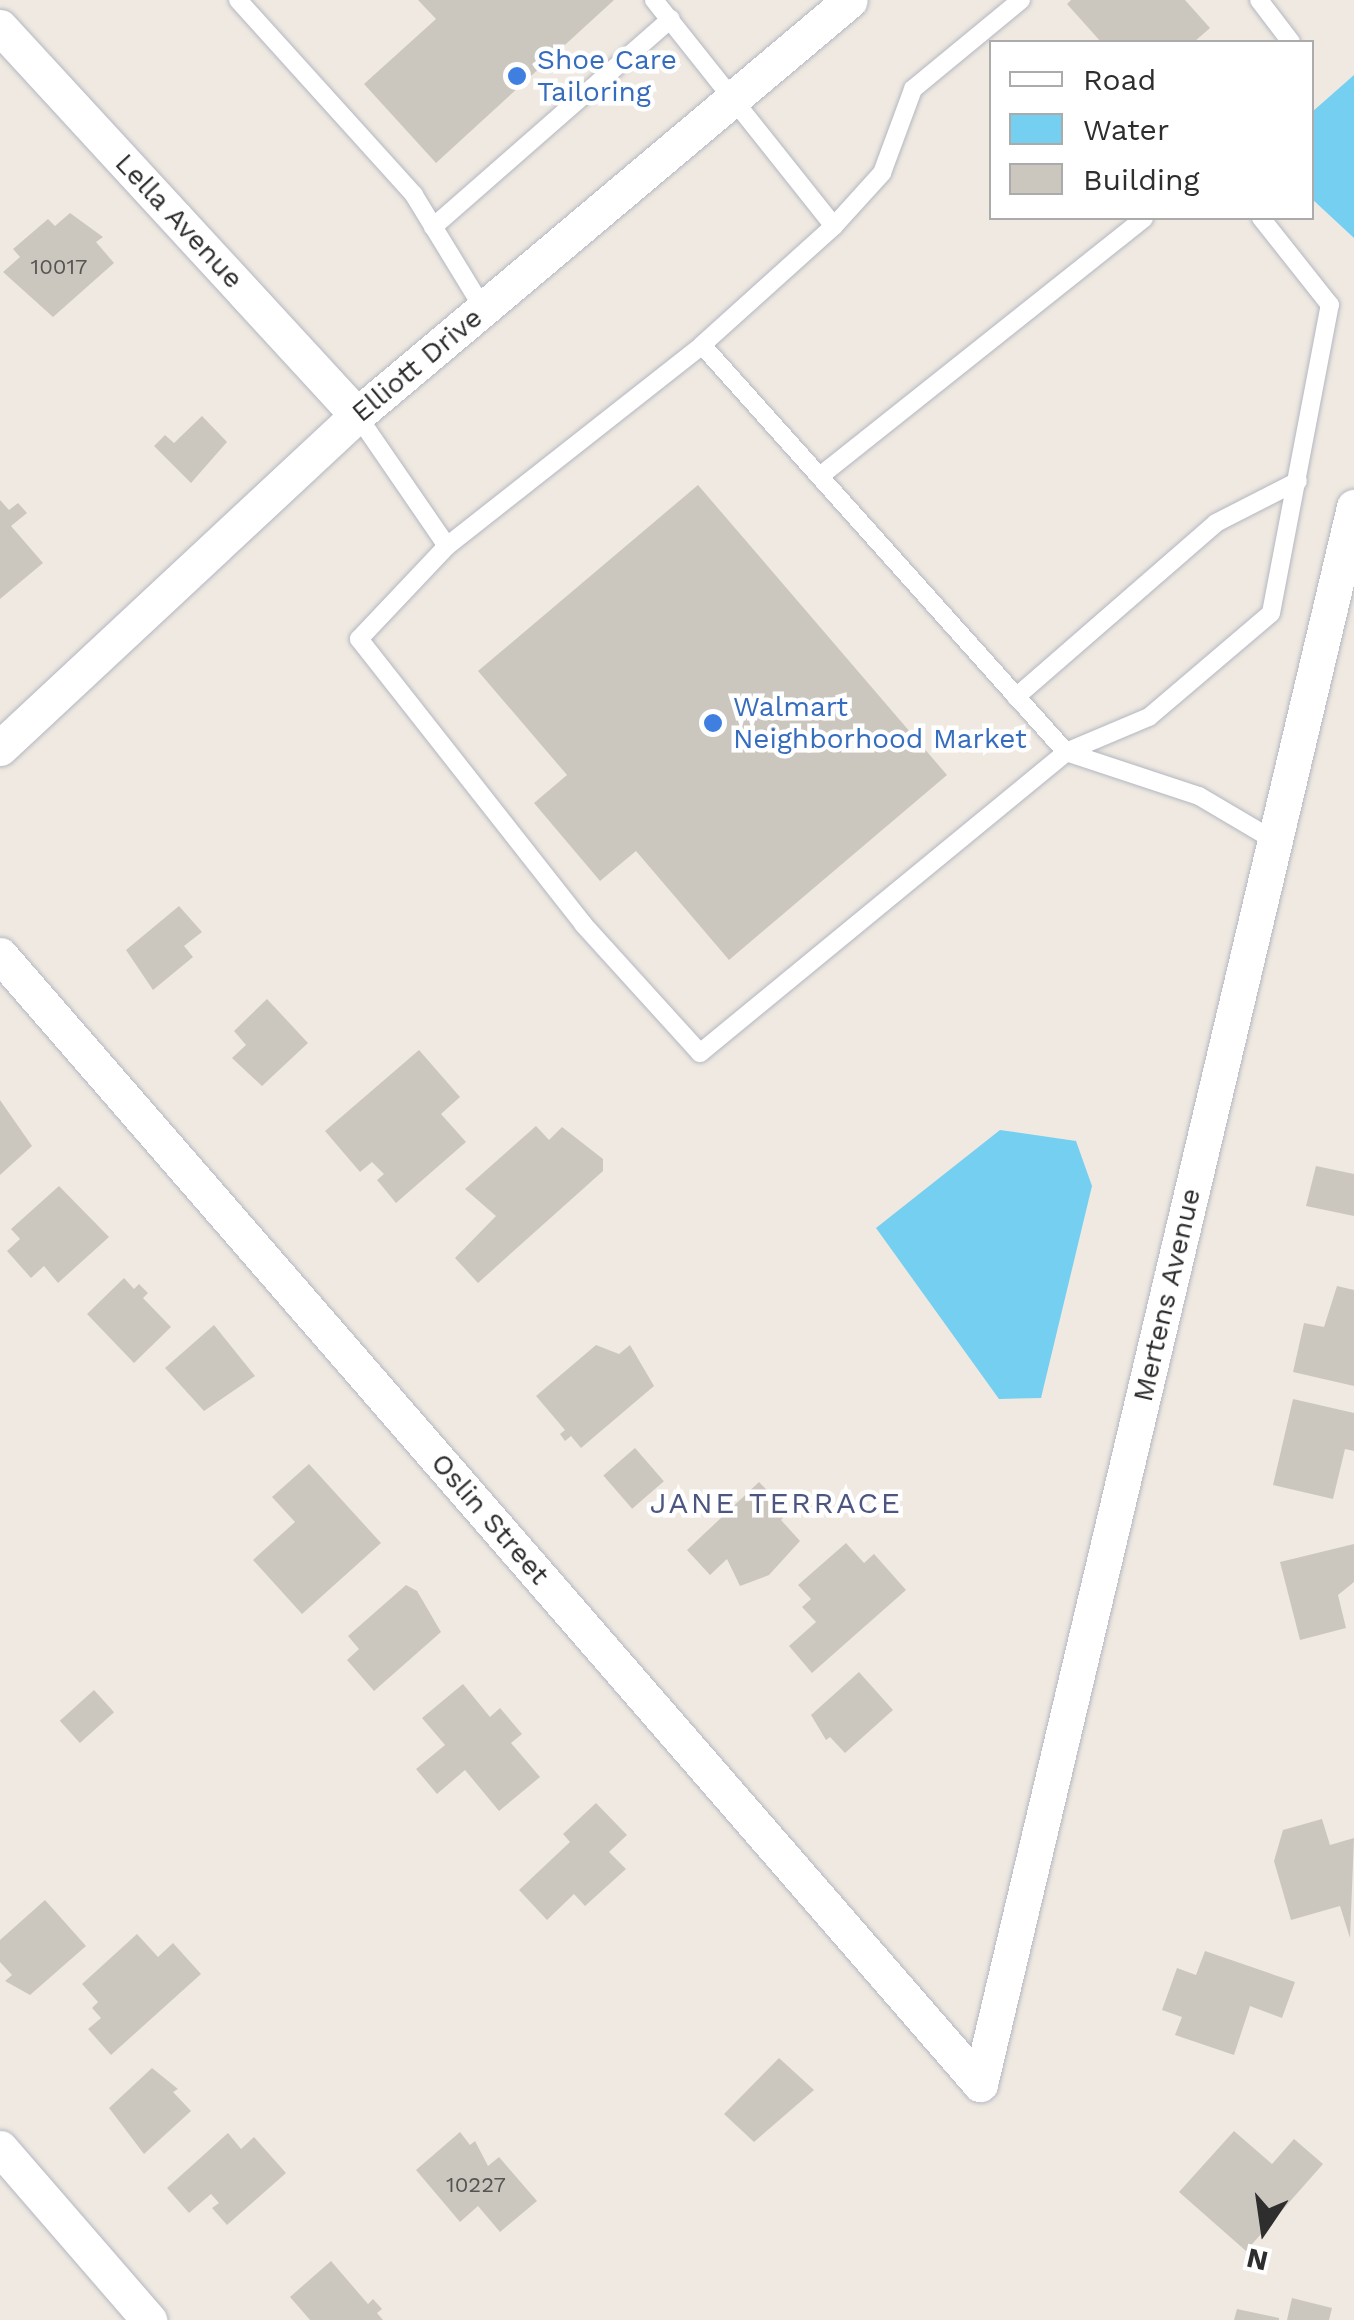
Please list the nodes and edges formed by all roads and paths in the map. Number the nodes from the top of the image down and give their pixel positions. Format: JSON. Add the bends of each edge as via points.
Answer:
{"nodes":[{"id":1,"x":238,"y":0,"type":"edge"},
{"id":2,"x":850,"y":0,"type":"edge"},
{"id":3,"x":1021,"y":0,"type":"edge"},
{"id":4,"x":1259,"y":0,"type":"edge"},
{"id":5,"x":667,"y":8,"type":"edge"},
{"id":6,"x":0,"y":27,"type":"edge"},
{"id":7,"x":1289,"y":40,"type":"edge"},
{"id":8,"x":736,"y":96,"type":"junction"},
{"id":9,"x":1141,"y":220,"type":"edge"},
{"id":10,"x":1263,"y":220,"type":"edge"},
{"id":11,"x":834,"y":226,"type":"junction"},
{"id":12,"x":433,"y":227,"type":"junction"},
{"id":13,"x":484,"y":308,"type":"junction"},
{"id":14,"x":702,"y":345,"type":"junction"},
{"id":15,"x":357,"y":415,"type":"junction"},
{"id":16,"x":820,"y":476,"type":"junction"},
{"id":17,"x":1298,"y":481,"type":"junction"},
{"id":18,"x":1354,"y":507,"type":"edge"},
{"id":19,"x":447,"y":546,"type":"junction"},
{"id":20,"x":1016,"y":697,"type":"junction"},
{"id":21,"x":0,"y":748,"type":"edge"},
{"id":22,"x":1066,"y":752,"type":"junction"},
{"id":23,"x":1275,"y":841,"type":"junction"},
{"id":24,"x":0,"y":955,"type":"edge"},
{"id":25,"x":980,"y":2084,"type":"joint"},
{"id":26,"x":0,"y":2148,"type":"edge"},
{"id":27,"x":150,"y":2320,"type":"edge"}],
"edges":[{"from":1,"to":12,"type":"lane","via":[[414,195]]},
{"from":2,"to":8,"type":"street","name":"Elliott Drive"},
{"from":3,"to":11,"type":"lane","via":[[914,89],[882,174]]},
{"from":4,"to":7,"type":"lane"},
{"from":5,"to":8,"type":"lane"},
{"from":5,"to":12,"type":"lane"},
{"from":6,"to":15,"type":"street","name":"Lella Avenue"},
{"from":8,"to":11,"type":"lane"},
{"from":8,"to":13,"type":"street","name":"Elliott Drive"},
{"from":9,"to":16,"type":"lane"},
{"from":10,"to":17,"type":"lane","via":[[1330,305]]},
{"from":11,"to":14,"type":"lane"},
{"from":12,"to":13,"type":"lane"},
{"from":13,"to":15,"type":"street","name":"Elliott Drive"},
{"from":14,"to":16,"type":"lane"},
{"from":14,"to":19,"type":"lane"},
{"from":15,"to":19,"type":"lane"},
{"from":15,"to":21,"type":"street","name":"Elliott Drive"},
{"from":16,"to":20,"type":"lane"},
{"from":17,"to":20,"type":"lane","via":[[1216,523]]},
{"from":17,"to":22,"type":"lane","via":[[1271,613],[1150,718]]},
{"from":18,"to":23,"type":"street","name":"Mertens Avenue"},
{"from":19,"to":22,"type":"lane","via":[[359,639],[583,924],[700,1053]]},
{"from":20,"to":22,"type":"lane"},
{"from":22,"to":23,"type":"lane","via":[[1198,796]]},
{"from":23,"to":25,"type":"street","name":"Mertens Avenue"},
{"from":24,"to":25,"type":"street","name":"Oslin Street"},
{"from":26,"to":27,"type":"street"}]}
